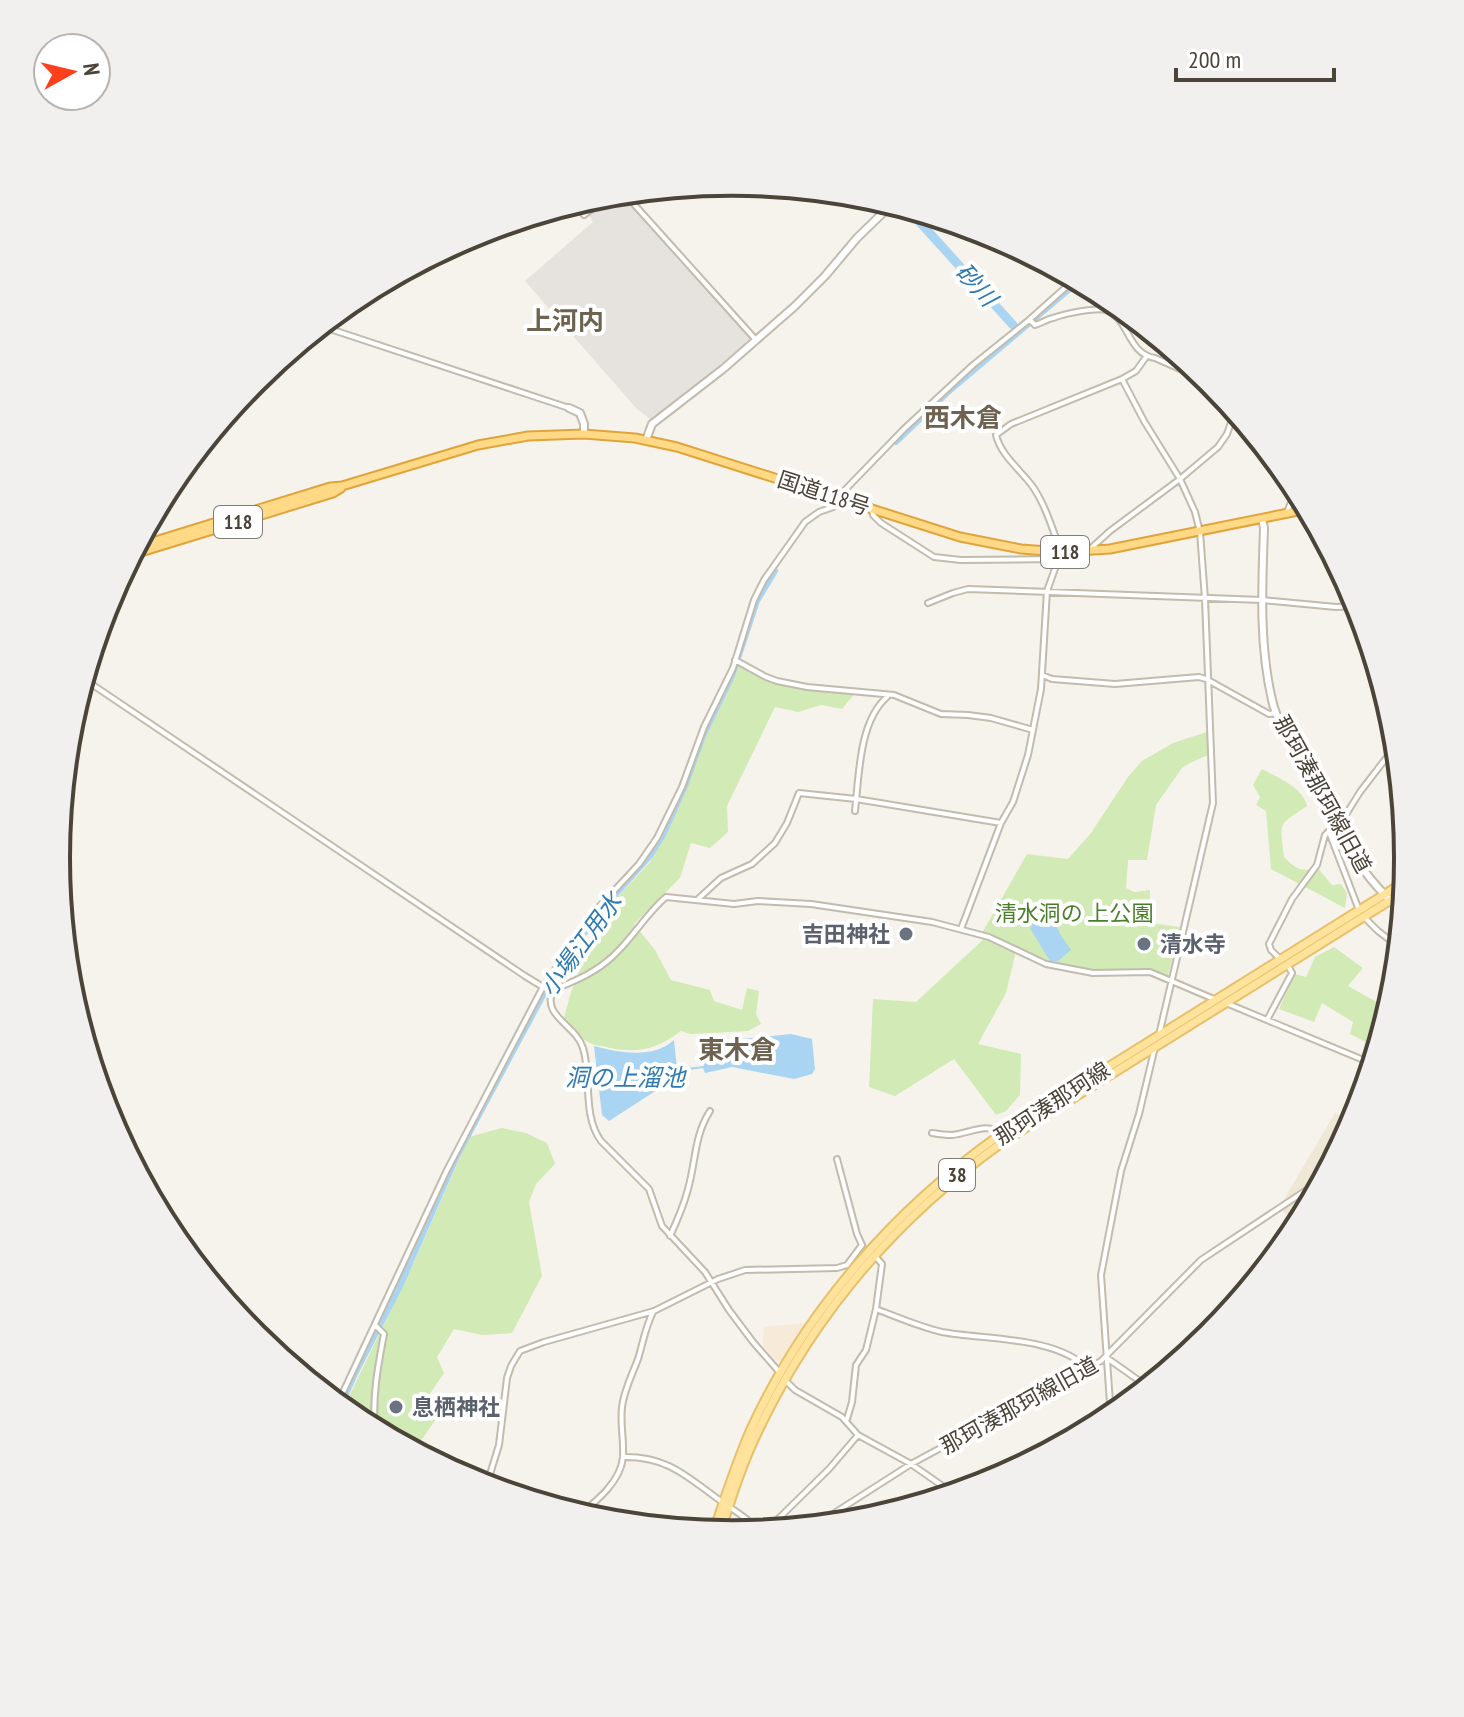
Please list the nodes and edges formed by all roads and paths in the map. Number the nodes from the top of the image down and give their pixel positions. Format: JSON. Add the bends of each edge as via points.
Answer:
{"nodes":[{"id":1,"x":634,"y":204,"type":"edge"},
{"id":2,"x":882,"y":214,"type":"edge"},
{"id":3,"x":1067,"y":287,"type":"edge"},
{"id":4,"x":1102,"y":309,"type":"edge"},
{"id":5,"x":1119,"y":321,"type":"edge"},
{"id":6,"x":1032,"y":322,"type":"junction"},
{"id":7,"x":333,"y":330,"type":"edge"},
{"id":8,"x":756,"y":340,"type":"junction"},
{"id":9,"x":1146,"y":357,"type":"junction"},
{"id":10,"x":1174,"y":366,"type":"edge"},
{"id":11,"x":1122,"y":379,"type":"junction"},
{"id":12,"x":569,"y":408,"type":"joint"},
{"id":13,"x":1230,"y":422,"type":"edge"},
{"id":14,"x":584,"y":434,"type":"junction"},
{"id":15,"x":646,"y":440,"type":"junction"},
{"id":16,"x":1180,"y":479,"type":"junction"},
{"id":17,"x":342,"y":486,"type":"junction"},
{"id":18,"x":839,"y":498,"type":"junction"},
{"id":19,"x":1289,"y":503,"type":"edge"},
{"id":20,"x":871,"y":508,"type":"junction"},
{"id":21,"x":1295,"y":512,"type":"edge"},
{"id":22,"x":1286,"y":514,"type":"junction"},
{"id":23,"x":1262,"y":519,"type":"junction"},
{"id":24,"x":1200,"y":532,"type":"junction"},
{"id":25,"x":151,"y":542,"type":"edge"},
{"id":26,"x":146,"y":550,"type":"edge"},
{"id":27,"x":1087,"y":551,"type":"junction"},
{"id":28,"x":1060,"y":555,"type":"junction"},
{"id":29,"x":1047,"y":591,"type":"junction"},
{"id":30,"x":1205,"y":599,"type":"junction"},
{"id":31,"x":1262,"y":600,"type":"junction"},
{"id":32,"x":928,"y":603,"type":"dead end"},
{"id":33,"x":1345,"y":607,"type":"edge"},
{"id":34,"x":737,"y":661,"type":"junction"},
{"id":35,"x":1042,"y":675,"type":"junction"},
{"id":36,"x":1206,"y":679,"type":"junction"},
{"id":37,"x":93,"y":685,"type":"edge"},
{"id":38,"x":889,"y":696,"type":"junction"},
{"id":39,"x":1276,"y":713,"type":"junction"},
{"id":40,"x":1033,"y":730,"type":"junction"},
{"id":41,"x":1386,"y":759,"type":"edge"},
{"id":42,"x":856,"y":799,"type":"junction"},
{"id":43,"x":855,"y":811,"type":"dead end"},
{"id":44,"x":1001,"y":823,"type":"junction"},
{"id":45,"x":1336,"y":824,"type":"junction"},
{"id":46,"x":1329,"y":832,"type":"junction"},
{"id":47,"x":1393,"y":892,"type":"edge"},
{"id":48,"x":1393,"y":896,"type":"edge"},
{"id":49,"x":1387,"y":898,"type":"junction"},
{"id":50,"x":697,"y":900,"type":"junction"},
{"id":51,"x":1393,"y":904,"type":"edge"},
{"id":52,"x":1361,"y":913,"type":"junction"},
{"id":53,"x":961,"y":929,"type":"junction"},
{"id":54,"x":1389,"y":939,"type":"edge"},
{"id":55,"x":1284,"y":962,"type":"junction"},
{"id":56,"x":1171,"y":980,"type":"junction"},
{"id":57,"x":547,"y":988,"type":"junction"},
{"id":58,"x":1216,"y":1000,"type":"junction"},
{"id":59,"x":1225,"y":1003,"type":"junction"},
{"id":60,"x":1267,"y":1020,"type":"junction"},
{"id":61,"x":1159,"y":1035,"type":"junction"},
{"id":62,"x":1155,"y":1046,"type":"junction"},
{"id":63,"x":1362,"y":1060,"type":"edge"},
{"id":64,"x":710,"y":1111,"type":"dead end"},
{"id":65,"x":932,"y":1133,"type":"dead end"},
{"id":66,"x":1001,"y":1134,"type":"junction"},
{"id":67,"x":837,"y":1159,"type":"dead end"},
{"id":68,"x":1304,"y":1192,"type":"edge"},
{"id":69,"x":670,"y":1236,"type":"junction"},
{"id":70,"x":868,"y":1250,"type":"junction"},
{"id":71,"x":712,"y":1282,"type":"junction"},
{"id":72,"x":876,"y":1309,"type":"junction"},
{"id":73,"x":654,"y":1311,"type":"junction"},
{"id":74,"x":377,"y":1327,"type":"junction"},
{"id":75,"x":1107,"y":1356,"type":"junction"},
{"id":76,"x":1087,"y":1368,"type":"junction"},
{"id":77,"x":783,"y":1377,"type":"junction"},
{"id":78,"x":1139,"y":1380,"type":"edge"},
{"id":79,"x":342,"y":1393,"type":"edge"},
{"id":80,"x":1110,"y":1402,"type":"edge"},
{"id":81,"x":373,"y":1415,"type":"edge"},
{"id":82,"x":846,"y":1420,"type":"junction"},
{"id":83,"x":858,"y":1435,"type":"junction"},
{"id":84,"x":623,"y":1457,"type":"junction"},
{"id":85,"x":911,"y":1464,"type":"junction"},
{"id":86,"x":490,"y":1474,"type":"edge"},
{"id":87,"x":942,"y":1486,"type":"edge"},
{"id":88,"x":590,"y":1505,"type":"edge"},
{"id":89,"x":726,"y":1505,"type":"junction"},
{"id":90,"x":836,"y":1512,"type":"edge"},
{"id":91,"x":778,"y":1519,"type":"edge"},
{"id":92,"x":719,"y":1520,"type":"edge"},
{"id":93,"x":723,"y":1520,"type":"edge"},
{"id":94,"x":748,"y":1520,"type":"edge"}],
"edges":[{"from":1,"to":8,"type":"street"},
{"from":2,"to":8,"type":"street"},
{"from":3,"to":6,"type":"street"},
{"from":4,"to":6,"type":"street"},
{"from":5,"to":9,"type":"street"},
{"from":6,"to":18,"type":"street","via":[[973,365]]},
{"from":7,"to":12,"type":"street"},
{"from":8,"to":15,"type":"street","via":[[652,424]]},
{"from":9,"to":10,"type":"street"},
{"from":9,"to":11,"type":"street"},
{"from":11,"to":16,"type":"street"},
{"from":11,"to":28,"type":"street","via":[[996,435],[1034,488]]},
{"from":12,"to":14,"type":"street","via":[[580,413]]},
{"from":13,"to":16,"type":"street","via":[[1222,442]]},
{"from":14,"to":15,"type":"highway","name":"国道118号","number":"118"},
{"from":14,"to":17,"type":"highway","name":"国道118号","number":"118","via":[[478,445]]},
{"from":15,"to":18,"type":"highway","name":"国道118号","number":"118"},
{"from":16,"to":24,"type":"street"},
{"from":16,"to":27,"type":"street"},
{"from":17,"to":25,"type":"highway","name":"国道118号","number":"118"},
{"from":17,"to":26,"type":"highway","name":"国道118号","number":"118"},
{"from":18,"to":20,"type":"highway","name":"国道118号","number":"118"},
{"from":18,"to":34,"type":"street","via":[[805,522],[764,580]]},
{"from":19,"to":22,"type":"street"},
{"from":20,"to":28,"type":"highway","name":"国道118号","number":"118","via":[[960,537]]},
{"from":20,"to":28,"type":"street","via":[[881,523],[934,557]]},
{"from":21,"to":22,"type":"highway","name":"国道118号","number":"118"},
{"from":22,"to":23,"type":"highway","name":"国道118号","number":"118"},
{"from":23,"to":24,"type":"highway","name":"国道118号","number":"118"},
{"from":23,"to":31,"type":"street","name":"那珂湊那珂線旧道"},
{"from":24,"to":27,"type":"highway","name":"国道118号","number":"118"},
{"from":24,"to":30,"type":"street"},
{"from":27,"to":28,"type":"highway","name":"国道118号","number":"118"},
{"from":28,"to":29,"type":"street"},
{"from":29,"to":30,"type":"street"},
{"from":29,"to":32,"type":"street","via":[[968,589]]},
{"from":29,"to":35,"type":"street"},
{"from":30,"to":31,"type":"street"},
{"from":30,"to":36,"type":"street"},
{"from":31,"to":33,"type":"street"},
{"from":31,"to":39,"type":"street","name":"那珂湊那珂線旧道"},
{"from":34,"to":38,"type":"street","via":[[777,681]]},
{"from":34,"to":57,"type":"street","via":[[657,838],[597,909]]},
{"from":35,"to":36,"type":"street","via":[[1115,684]]},
{"from":35,"to":40,"type":"street"},
{"from":36,"to":39,"type":"street"},
{"from":36,"to":56,"type":"street","via":[[1213,803]]},
{"from":37,"to":57,"type":"street"},
{"from":38,"to":40,"type":"street","via":[[941,714],[991,718]]},
{"from":38,"to":42,"type":"street","via":[[874,713],[867,733]]},
{"from":39,"to":45,"type":"street","name":"那珂湊那珂線旧道"},
{"from":40,"to":44,"type":"street","via":[[1013,802]]},
{"from":41,"to":45,"type":"street"},
{"from":42,"to":43,"type":"street"},
{"from":42,"to":44,"type":"street"},
{"from":42,"to":50,"type":"street","via":[[799,793],[775,843]]},
{"from":44,"to":53,"type":"street"},
{"from":45,"to":46,"type":"street"},
{"from":45,"to":49,"type":"street","name":"那珂湊那珂線旧道"},
{"from":46,"to":52,"type":"street"},
{"from":46,"to":55,"type":"street","via":[[1317,865],[1269,944]]},
{"from":47,"to":49,"type":"main road","name":"那珂湊那珂線","number":"38"},
{"from":48,"to":49,"type":"main road","name":"那珂湊那珂線","number":"38"},
{"from":49,"to":51,"type":"street","name":"那珂湊那珂線旧道"},
{"from":49,"to":52,"type":"main road","name":"那珂湊那珂線","number":"38"},
{"from":50,"to":53,"type":"street","via":[[811,904]]},
{"from":50,"to":57,"type":"street","via":[[666,897],[614,956],[586,977]]},
{"from":52,"to":54,"type":"street"},
{"from":52,"to":55,"type":"main road","name":"那珂湊那珂線","number":"38"},
{"from":53,"to":56,"type":"street","via":[[1058,967],[1093,973],[1150,972]]},
{"from":55,"to":58,"type":"main road","name":"那珂湊那珂線","number":"38"},
{"from":55,"to":59,"type":"main road","name":"那珂湊那珂線","number":"38"},
{"from":55,"to":60,"type":"street","via":[[1292,973]]},
{"from":56,"to":58,"type":"street"},
{"from":56,"to":61,"type":"street"},
{"from":57,"to":69,"type":"street","via":[[554,1014],[582,1046],[596,1134],[649,1189]]},
{"from":57,"to":74,"type":"street","via":[[466,1130]]},
{"from":58,"to":59,"type":"street"},
{"from":58,"to":61,"type":"main road","name":"那珂湊那珂線","number":"38"},
{"from":59,"to":60,"type":"street"},
{"from":59,"to":62,"type":"main road","name":"那珂湊那珂線","number":"38"},
{"from":60,"to":63,"type":"street"},
{"from":61,"to":62,"type":"street"},
{"from":61,"to":66,"type":"main road","name":"那珂湊那珂線","number":"38"},
{"from":62,"to":70,"type":"main road","name":"那珂湊那珂線","number":"38","via":[[976,1161]]},
{"from":62,"to":75,"type":"street","via":[[1121,1171],[1101,1275]]},
{"from":64,"to":69,"type":"street"},
{"from":65,"to":66,"type":"street","via":[[988,1128]]},
{"from":66,"to":70,"type":"main road","name":"那珂湊那珂線","number":"38","via":[[927,1192]]},
{"from":67,"to":70,"type":"street","via":[[857,1234]]},
{"from":68,"to":75,"type":"street","name":"那珂湊那珂線旧道","via":[[1201,1260]]},
{"from":69,"to":71,"type":"street"},
{"from":70,"to":71,"type":"street","via":[[837,1268],[745,1270]]},
{"from":70,"to":72,"type":"street","via":[[882,1264]]},
{"from":70,"to":77,"type":"main road","name":"那珂湊那珂線","number":"38"},
{"from":71,"to":73,"type":"street"},
{"from":71,"to":77,"type":"street"},
{"from":72,"to":76,"type":"street","via":[[941,1332],[1014,1340],[1056,1351]]},
{"from":72,"to":82,"type":"street","via":[[866,1350],[856,1365]]},
{"from":73,"to":84,"type":"street","via":[[623,1398]]},
{"from":73,"to":86,"type":"street","via":[[520,1351],[507,1378]]},
{"from":74,"to":79,"type":"street"},
{"from":74,"to":81,"type":"street","via":[[384,1334]]},
{"from":75,"to":76,"type":"street","name":"那珂湊那珂線旧道"},
{"from":75,"to":78,"type":"street"},
{"from":75,"to":80,"type":"street"},
{"from":76,"to":85,"type":"street","name":"那珂湊那珂線旧道"},
{"from":77,"to":82,"type":"street"},
{"from":77,"to":89,"type":"main road","name":"那珂湊那珂線","number":"38"},
{"from":82,"to":83,"type":"street"},
{"from":83,"to":85,"type":"street"},
{"from":83,"to":91,"type":"street"},
{"from":84,"to":88,"type":"street","via":[[613,1482]]},
{"from":84,"to":89,"type":"street","via":[[668,1466]]},
{"from":85,"to":87,"type":"street"},
{"from":85,"to":90,"type":"street","name":"那珂湊那珂線旧道"},
{"from":89,"to":92,"type":"main road","name":"那珂湊那珂線","number":"38"},
{"from":89,"to":93,"type":"main road","name":"那珂湊那珂線","number":"38"},
{"from":89,"to":94,"type":"street"}]}
